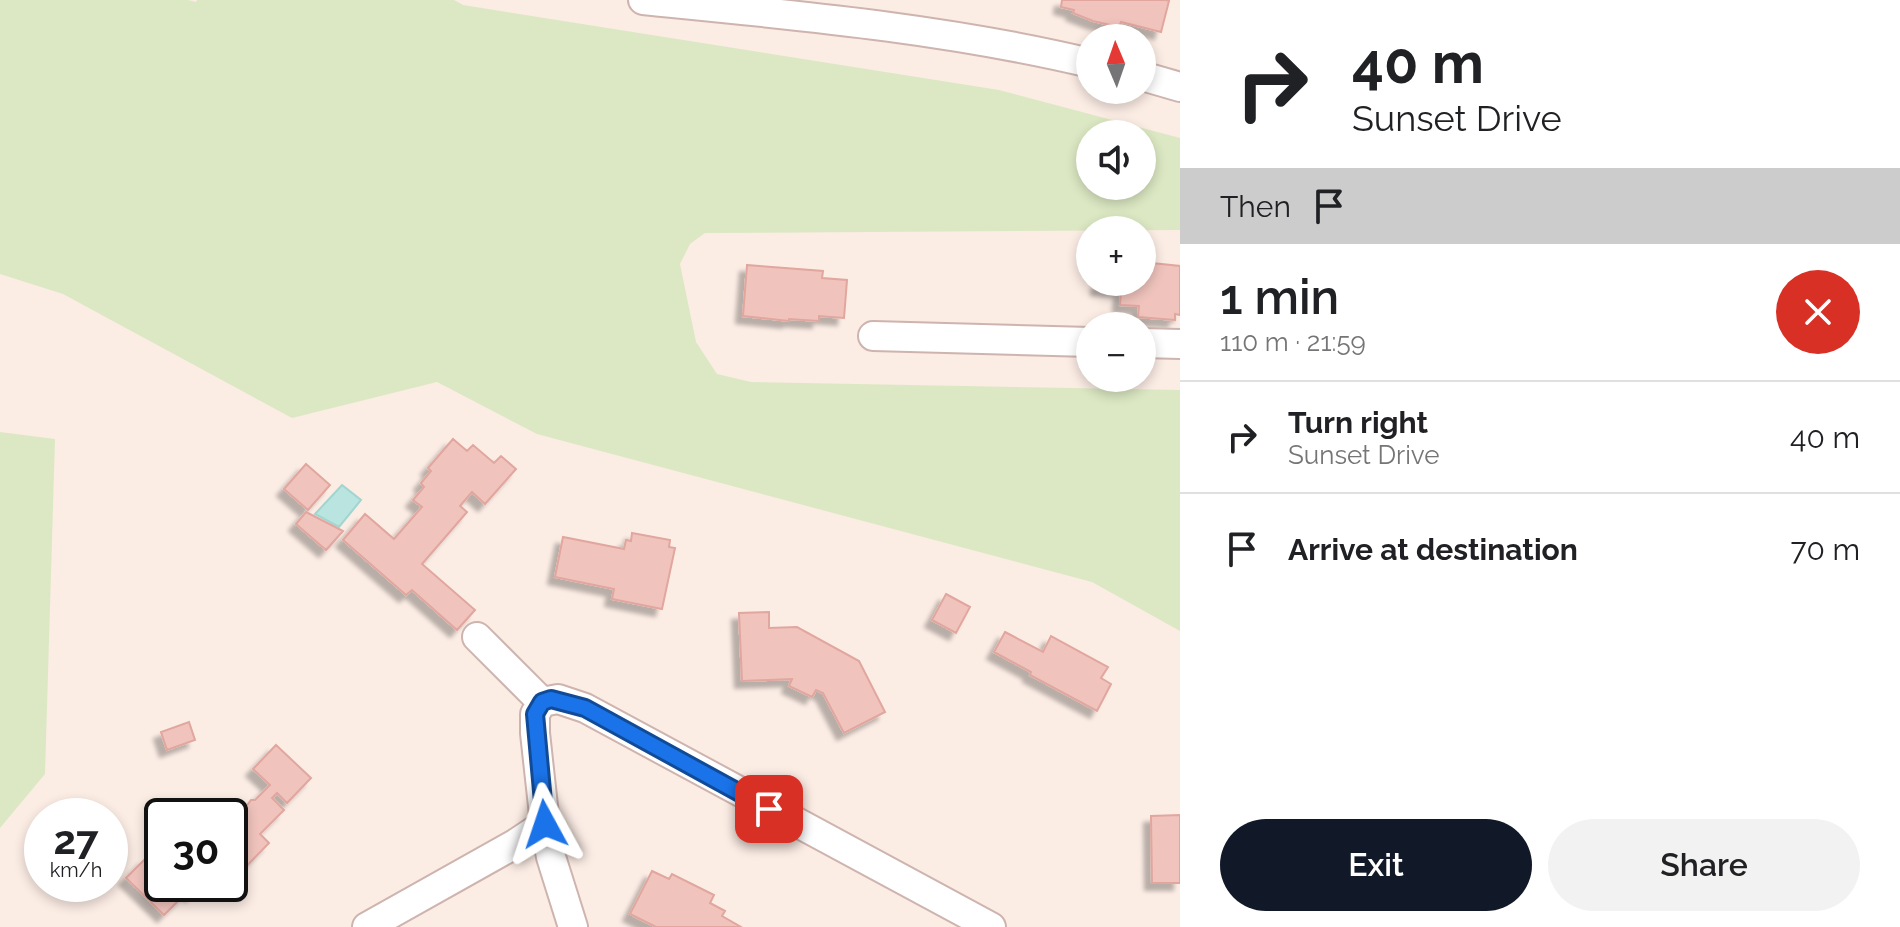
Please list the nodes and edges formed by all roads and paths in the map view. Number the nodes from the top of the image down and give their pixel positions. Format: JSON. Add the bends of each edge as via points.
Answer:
{"nodes":[{"id":1,"x":643,"y":0,"type":"edge"},
{"id":2,"x":1076,"y":60,"type":"edge"},
{"id":3,"x":1156,"y":80,"type":"edge"},
{"id":4,"x":1180,"y":87,"type":"edge"},
{"id":5,"x":873,"y":336,"type":"dead end"},
{"id":6,"x":1076,"y":342,"type":"edge"},
{"id":7,"x":1156,"y":343,"type":"edge"},
{"id":8,"x":1180,"y":344,"type":"edge"},
{"id":9,"x":477,"y":637,"type":"dead end"},
{"id":10,"x":542,"y":702,"type":"junction"},
{"id":11,"x":545,"y":824,"type":"junction"},
{"id":12,"x":367,"y":927,"type":"edge"},
{"id":13,"x":573,"y":927,"type":"edge"},
{"id":14,"x":991,"y":927,"type":"edge"}],
"edges":[{"from":1,"to":2,"type":"street","via":[[837,20]]},
{"from":3,"to":4,"type":"street"},
{"from":5,"to":6,"type":"street"},
{"from":7,"to":8,"type":"street"},
{"from":9,"to":10,"type":"street"},
{"from":10,"to":11,"type":"street","via":[[535,714],[535,733]]},
{"from":10,"to":14,"type":"street","via":[[558,699],[585,708]]},
{"from":11,"to":12,"type":"street"},
{"from":11,"to":13,"type":"street"}]}
